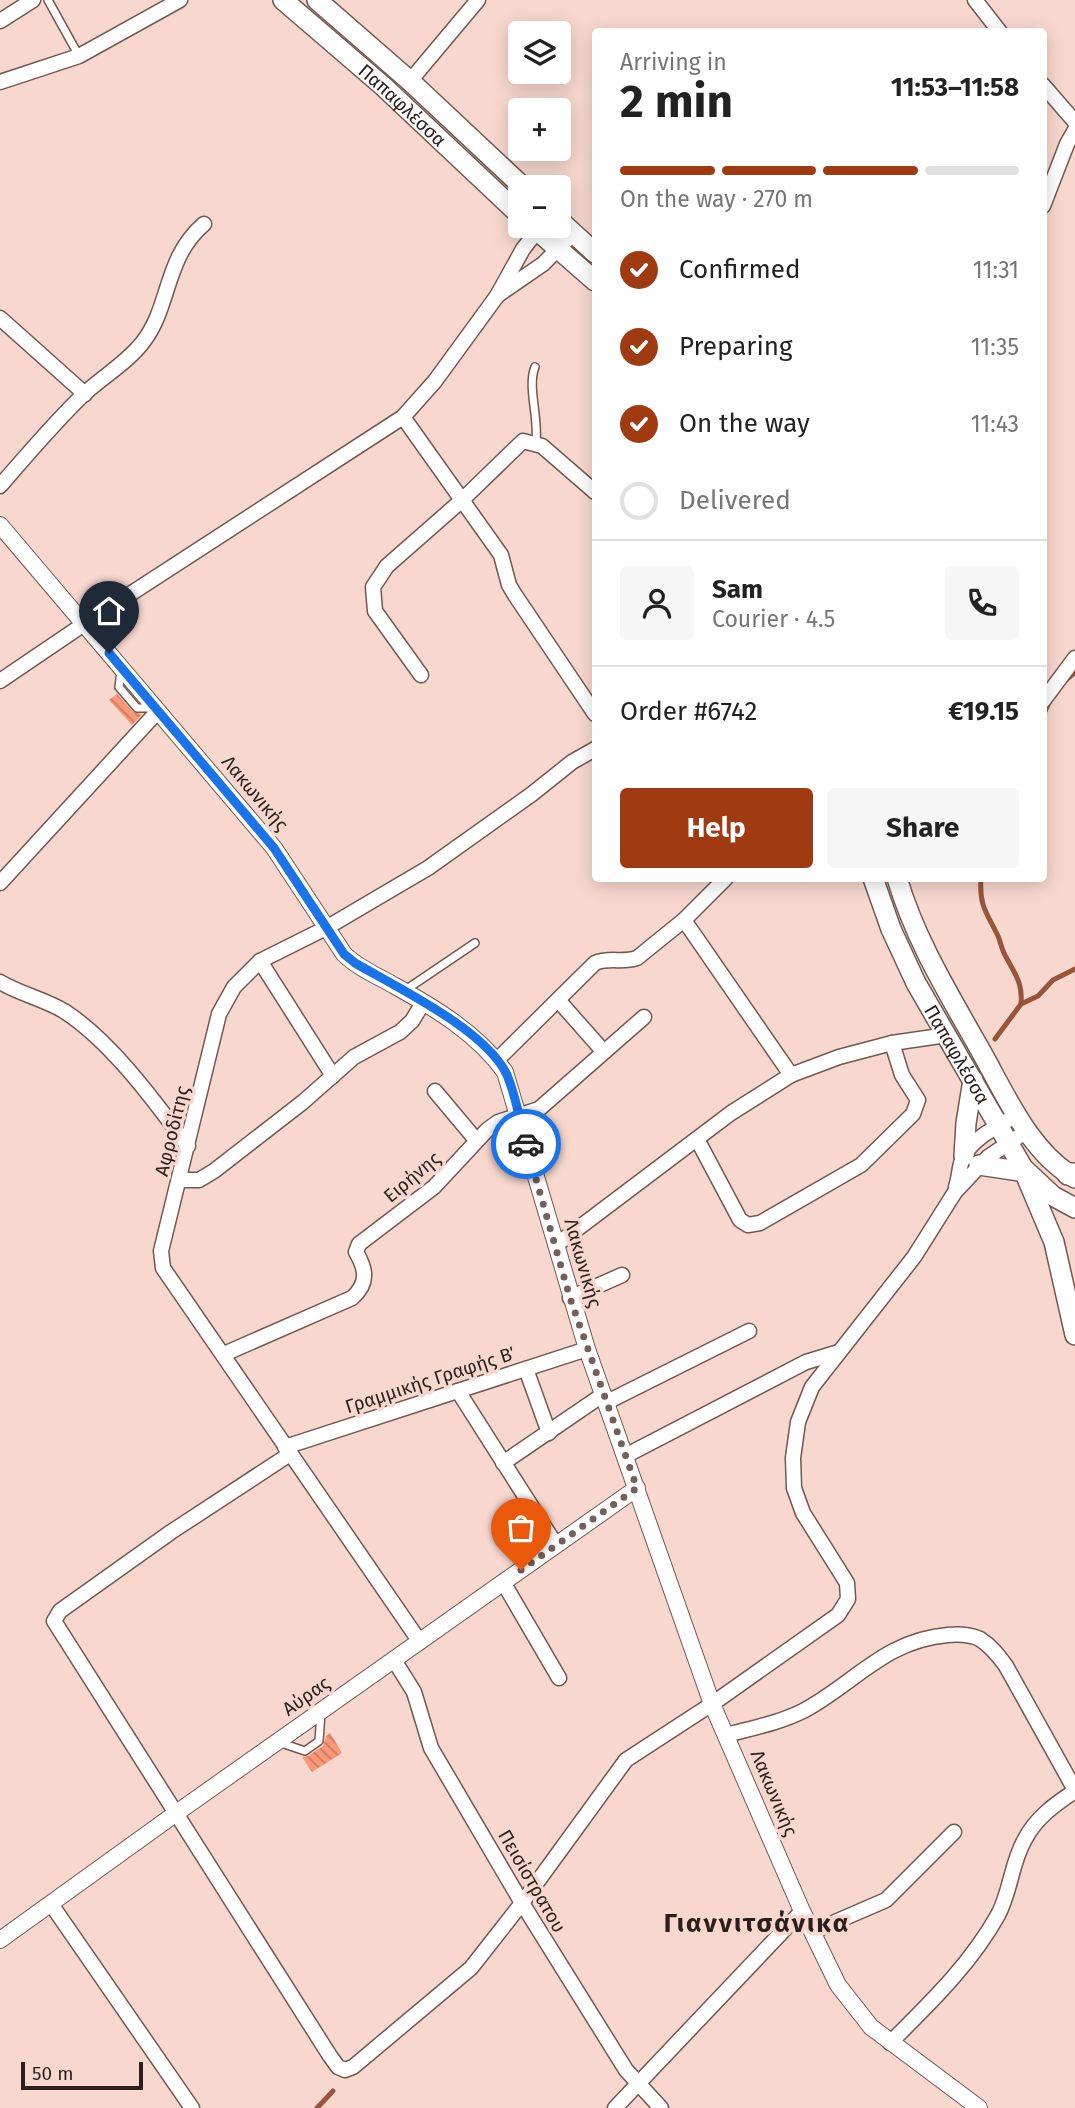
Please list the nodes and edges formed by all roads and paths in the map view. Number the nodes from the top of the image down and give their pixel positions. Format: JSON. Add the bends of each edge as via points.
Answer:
{"nodes":[{"id":1,"x":33,"y":0,"type":"edge"},
{"id":2,"x":48,"y":0,"type":"edge"},
{"id":3,"x":180,"y":0,"type":"edge"},
{"id":4,"x":284,"y":0,"type":"edge"},
{"id":5,"x":317,"y":0,"type":"edge"},
{"id":6,"x":478,"y":0,"type":"edge"},
{"id":7,"x":975,"y":0,"type":"edge"},
{"id":8,"x":0,"y":21,"type":"edge"},
{"id":9,"x":997,"y":28,"type":"edge"},
{"id":10,"x":79,"y":56,"type":"junction"},
{"id":11,"x":410,"y":81,"type":"junction"},
{"id":12,"x":0,"y":82,"type":"edge"},
{"id":13,"x":1047,"y":90,"type":"edge"},
{"id":14,"x":1075,"y":122,"type":"edge"},
{"id":15,"x":1075,"y":130,"type":"edge"},
{"id":16,"x":510,"y":175,"type":"edge"},
{"id":17,"x":1047,"y":196,"type":"edge"},
{"id":18,"x":508,"y":204,"type":"edge"},
{"id":19,"x":204,"y":224,"type":"dead end"},
{"id":20,"x":571,"y":230,"type":"edge"},
{"id":21,"x":574,"y":233,"type":"junction"},
{"id":22,"x":530,"y":238,"type":"edge"},
{"id":23,"x":547,"y":238,"type":"edge"},
{"id":24,"x":558,"y":250,"type":"junction"},
{"id":25,"x":592,"y":250,"type":"edge"},
{"id":26,"x":592,"y":278,"type":"edge"},
{"id":27,"x":497,"y":296,"type":"junction"},
{"id":28,"x":0,"y":318,"type":"edge"},
{"id":29,"x":535,"y":367,"type":"dead end"},
{"id":30,"x":85,"y":394,"type":"junction"},
{"id":31,"x":403,"y":417,"type":"junction"},
{"id":32,"x":536,"y":442,"type":"junction"},
{"id":33,"x":0,"y":486,"type":"edge"},
{"id":34,"x":592,"y":489,"type":"edge"},
{"id":35,"x":461,"y":501,"type":"junction"},
{"id":36,"x":0,"y":525,"type":"edge"},
{"id":37,"x":84,"y":624,"type":"junction"},
{"id":38,"x":1075,"y":658,"type":"edge"},
{"id":39,"x":421,"y":675,"type":"dead end"},
{"id":40,"x":0,"y":681,"type":"edge"},
{"id":41,"x":1047,"y":696,"type":"edge"},
{"id":42,"x":157,"y":710,"type":"junction"},
{"id":43,"x":592,"y":710,"type":"edge"},
{"id":44,"x":592,"y":751,"type":"edge"},
{"id":45,"x":722,"y":882,"type":"edge"},
{"id":46,"x":875,"y":882,"type":"edge"},
{"id":47,"x":898,"y":882,"type":"edge"},
{"id":48,"x":0,"y":883,"type":"edge"},
{"id":49,"x":684,"y":920,"type":"junction"},
{"id":50,"x":326,"y":928,"type":"junction"},
{"id":51,"x":475,"y":943,"type":"dead end"},
{"id":52,"x":260,"y":961,"type":"junction"},
{"id":53,"x":0,"y":982,"type":"edge"},
{"id":54,"x":404,"y":991,"type":"junction"},
{"id":55,"x":558,"y":1000,"type":"junction"},
{"id":56,"x":423,"y":1003,"type":"junction"},
{"id":57,"x":644,"y":1017,"type":"dead end"},
{"id":58,"x":947,"y":1035,"type":"junction"},
{"id":59,"x":891,"y":1043,"type":"junction"},
{"id":60,"x":604,"y":1052,"type":"junction"},
{"id":61,"x":497,"y":1060,"type":"junction"},
{"id":62,"x":791,"y":1075,"type":"junction"},
{"id":63,"x":333,"y":1076,"type":"junction"},
{"id":64,"x":973,"y":1080,"type":"junction"},
{"id":65,"x":435,"y":1091,"type":"dead end"},
{"id":66,"x":518,"y":1116,"type":"junction"},
{"id":67,"x":1022,"y":1123,"type":"junction"},
{"id":68,"x":1004,"y":1133,"type":"junction"},
{"id":69,"x":697,"y":1139,"type":"junction"},
{"id":70,"x":476,"y":1140,"type":"junction"},
{"id":71,"x":188,"y":1146,"type":"junction"},
{"id":72,"x":972,"y":1161,"type":"junction"},
{"id":73,"x":1024,"y":1170,"type":"junction"},
{"id":74,"x":1073,"y":1175,"type":"edge"},
{"id":75,"x":180,"y":1180,"type":"junction"},
{"id":76,"x":1075,"y":1208,"type":"edge"},
{"id":77,"x":556,"y":1245,"type":"junction"},
{"id":78,"x":622,"y":1275,"type":"dead end"},
{"id":79,"x":570,"y":1298,"type":"junction"},
{"id":80,"x":749,"y":1331,"type":"dead end"},
{"id":81,"x":1075,"y":1335,"type":"edge"},
{"id":82,"x":587,"y":1349,"type":"junction"},
{"id":83,"x":839,"y":1352,"type":"junction"},
{"id":84,"x":224,"y":1354,"type":"junction"},
{"id":85,"x":526,"y":1369,"type":"junction"},
{"id":86,"x":458,"y":1391,"type":"junction"},
{"id":87,"x":605,"y":1398,"type":"junction"},
{"id":88,"x":549,"y":1433,"type":"junction"},
{"id":89,"x":287,"y":1450,"type":"junction"},
{"id":90,"x":625,"y":1456,"type":"junction"},
{"id":91,"x":503,"y":1462,"type":"junction"},
{"id":92,"x":637,"y":1488,"type":"junction"},
{"id":93,"x":556,"y":1545,"type":"junction"},
{"id":94,"x":503,"y":1583,"type":"junction"},
{"id":95,"x":419,"y":1642,"type":"junction"},
{"id":96,"x":394,"y":1660,"type":"junction"},
{"id":97,"x":559,"y":1678,"type":"dead end"},
{"id":98,"x":712,"y":1703,"type":"junction"},
{"id":99,"x":321,"y":1712,"type":"junction"},
{"id":100,"x":726,"y":1735,"type":"junction"},
{"id":101,"x":277,"y":1742,"type":"junction"},
{"id":102,"x":1075,"y":1791,"type":"edge"},
{"id":103,"x":175,"y":1814,"type":"junction"},
{"id":104,"x":954,"y":1832,"type":"dead end"},
{"id":105,"x":522,"y":1903,"type":"junction"},
{"id":106,"x":51,"y":1904,"type":"junction"},
{"id":107,"x":802,"y":1911,"type":"junction"},
{"id":108,"x":812,"y":1932,"type":"junction"},
{"id":109,"x":0,"y":1940,"type":"edge"},
{"id":110,"x":890,"y":2043,"type":"junction"},
{"id":111,"x":637,"y":2083,"type":"junction"},
{"id":112,"x":192,"y":2108,"type":"edge"},
{"id":113,"x":615,"y":2108,"type":"edge"},
{"id":114,"x":661,"y":2108,"type":"edge"},
{"id":115,"x":979,"y":2108,"type":"edge"}],
"edges":[{"from":1,"to":8,"type":"street"},
{"from":2,"to":10,"type":"lane"},
{"from":3,"to":10,"type":"street"},
{"from":4,"to":18,"type":"main road","name":"Παπαφλέσσα"},
{"from":5,"to":11,"type":"main road","name":"Παπαφλέσσα"},
{"from":6,"to":11,"type":"street"},
{"from":7,"to":9,"type":"street"},
{"from":10,"to":12,"type":"street"},
{"from":11,"to":16,"type":"main road","name":"Παπαφλέσσα"},
{"from":13,"to":14,"type":"street"},
{"from":15,"to":17,"type":"street"},
{"from":19,"to":30,"type":"street","via":[[181,251],[144,341]]},
{"from":20,"to":21,"type":"main road"},
{"from":21,"to":24,"type":"street"},
{"from":21,"to":25,"type":"main road"},
{"from":22,"to":27,"type":"street"},
{"from":23,"to":24,"type":"main road"},
{"from":24,"to":26,"type":"main road"},
{"from":24,"to":27,"type":"street"},
{"from":27,"to":31,"type":"street","via":[[435,382]]},
{"from":28,"to":30,"type":"street"},
{"from":29,"to":32,"type":"lane","via":[[531,382]]},
{"from":30,"to":33,"type":"street"},
{"from":31,"to":35,"type":"street"},
{"from":31,"to":37,"type":"street"},
{"from":32,"to":34,"type":"street"},
{"from":32,"to":35,"type":"street","via":[[519,444]]},
{"from":35,"to":39,"type":"street","via":[[387,566],[373,587],[376,611]]},
{"from":35,"to":43,"type":"street","via":[[501,555],[509,585]]},
{"from":36,"to":37,"type":"street","name":"Λακωνικής"},
{"from":37,"to":40,"type":"street"},
{"from":37,"to":42,"type":"street","name":"Λακωνικής"},
{"from":38,"to":41,"type":"street"},
{"from":42,"to":48,"type":"street"},
{"from":42,"to":50,"type":"street","name":"Λακωνικής","via":[[274,848]]},
{"from":44,"to":50,"type":"street","name":"Αφροδίτης","via":[[428,868]]},
{"from":45,"to":49,"type":"street"},
{"from":46,"to":58,"type":"main road","name":"Παπαφλέσσα","via":[[903,956]]},
{"from":47,"to":67,"type":"main road","name":"Παπαφλέσσα","via":[[936,973]]},
{"from":49,"to":55,"type":"street","via":[[635,959],[595,963]]},
{"from":49,"to":62,"type":"street"},
{"from":50,"to":52,"type":"street","name":"Αφροδίτης"},
{"from":50,"to":54,"type":"street","name":"Λακωνικής","via":[[349,959]]},
{"from":51,"to":54,"type":"lane"},
{"from":52,"to":63,"type":"street"},
{"from":52,"to":71,"type":"street","name":"Αφροδίτης","via":[[234,987],[219,1014]]},
{"from":53,"to":71,"type":"street","via":[[60,1009],[79,1023],[144,1089]]},
{"from":54,"to":56,"type":"street","name":"Λακωνικής"},
{"from":55,"to":60,"type":"street"},
{"from":55,"to":61,"type":"street"},
{"from":56,"to":61,"type":"street","name":"Λακωνικής"},
{"from":56,"to":63,"type":"street","via":[[400,1032],[354,1057]]},
{"from":57,"to":60,"type":"street","name":"Ειρήνης"},
{"from":58,"to":59,"type":"street"},
{"from":58,"to":64,"type":"main road","name":"Παπαφλέσσα"},
{"from":59,"to":62,"type":"street"},
{"from":59,"to":69,"type":"street","via":[[902,1075],[918,1100],[913,1114],[861,1165],[761,1223],[748,1225],[740,1220]]},
{"from":60,"to":66,"type":"street","name":"Ειρήνης","via":[[542,1106]]},
{"from":61,"to":66,"type":"street","name":"Λακωνικής","via":[[508,1077]]},
{"from":62,"to":69,"type":"street"},
{"from":63,"to":75,"type":"street","via":[[205,1177]]},
{"from":64,"to":68,"type":"main road","name":"Παπαφλέσσα"},
{"from":64,"to":72,"type":"main road","via":[[966,1123]]},
{"from":65,"to":70,"type":"street"},
{"from":66,"to":70,"type":"street","name":"Ειρήνης","via":[[495,1124]]},
{"from":66,"to":77,"type":"street","name":"Λακωνικής"},
{"from":67,"to":68,"type":"street"},
{"from":67,"to":74,"type":"main road","name":"Παπαφλέσσα","via":[[1051,1160]]},
{"from":68,"to":72,"type":"street"},
{"from":68,"to":73,"type":"main road","name":"Παπαφλέσσα"},
{"from":69,"to":77,"type":"street"},
{"from":70,"to":84,"type":"street","name":"Ειρήνης","via":[[433,1187],[357,1247],[366,1273],[355,1295]]},
{"from":71,"to":75,"type":"street","name":"Αφροδίτης"},
{"from":72,"to":73,"type":"main road"},
{"from":72,"to":83,"type":"street","via":[[914,1257]]},
{"from":73,"to":76,"type":"main road","name":"Παπαφλέσσα","via":[[1053,1196]]},
{"from":73,"to":81,"type":"main road","via":[[1054,1242]]},
{"from":75,"to":84,"type":"street","name":"Αφροδίτης","via":[[161,1263]]},
{"from":77,"to":79,"type":"street","name":"Λακωνικής"},
{"from":78,"to":79,"type":"street"},
{"from":79,"to":82,"type":"street","name":"Λακωνικής"},
{"from":80,"to":87,"type":"street"},
{"from":82,"to":85,"type":"street","name":"Γραμμικής Γραφής Β΄"},
{"from":82,"to":87,"type":"street","name":"Λακωνικής"},
{"from":83,"to":90,"type":"street","via":[[806,1362]]},
{"from":83,"to":98,"type":"street","via":[[812,1387],[798,1422],[794,1488],[816,1538],[848,1583],[848,1599],[838,1615]]},
{"from":84,"to":89,"type":"street","name":"Αφροδίτης"},
{"from":85,"to":86,"type":"street","name":"Γραμμικής Γραφής Β΄"},
{"from":85,"to":88,"type":"street"},
{"from":86,"to":89,"type":"street","name":"Γραμμικής Γραφής Β΄"},
{"from":86,"to":91,"type":"street"},
{"from":87,"to":88,"type":"street"},
{"from":87,"to":90,"type":"street","name":"Λακωνικής"},
{"from":88,"to":91,"type":"street"},
{"from":89,"to":95,"type":"street","name":"Αφροδίτης"},
{"from":89,"to":103,"type":"street","name":"Γραμμικής Γραφής Β΄","via":[[55,1618],[57,1628]]},
{"from":90,"to":92,"type":"street","name":"Λακωνικής"},
{"from":91,"to":93,"type":"street"},
{"from":92,"to":93,"type":"street","name":"Αύρας"},
{"from":92,"to":98,"type":"street","name":"Λακωνικής"},
{"from":93,"to":94,"type":"street","name":"Αύρας"},
{"from":94,"to":95,"type":"street","name":"Αύρας"},
{"from":94,"to":97,"type":"street"},
{"from":95,"to":96,"type":"street","name":"Αύρας"},
{"from":96,"to":99,"type":"street","name":"Αύρας"},
{"from":96,"to":105,"type":"street","name":"Πεισίστρατου","via":[[414,1692],[431,1748]]},
{"from":98,"to":100,"type":"street","name":"Λακωνικής"},
{"from":98,"to":105,"type":"street","via":[[626,1760]]},
{"from":99,"to":101,"type":"street","name":"Αύρας"},
{"from":99,"to":101,"type":"lane","via":[[319,1741],[305,1751]]},
{"from":100,"to":102,"type":"street","via":[[803,1711],[901,1646],[927,1637],[977,1637],[1006,1665]]},
{"from":100,"to":107,"type":"street","name":"Λακωνικής"},
{"from":101,"to":103,"type":"street","name":"Αύρας"},
{"from":102,"to":110,"type":"street","via":[[1052,1807],[1024,1840],[1007,1897],[957,1975]]},
{"from":103,"to":105,"type":"street","via":[[330,2056],[345,2070],[471,1968]]},
{"from":103,"to":106,"type":"street","name":"Αύρας"},
{"from":104,"to":108,"type":"street","via":[[886,1900]]},
{"from":105,"to":111,"type":"street","name":"Πεισίστρατου"},
{"from":106,"to":109,"type":"street","name":"Αύρας"},
{"from":106,"to":112,"type":"street"},
{"from":107,"to":108,"type":"street","name":"Λακωνικής"},
{"from":107,"to":111,"type":"street"},
{"from":108,"to":110,"type":"street","name":"Λακωνικής","via":[[838,1985]]},
{"from":110,"to":115,"type":"street","name":"Λακωνικής"},
{"from":111,"to":113,"type":"street"},
{"from":111,"to":114,"type":"street","name":"Πεισίστρατου"}]}
